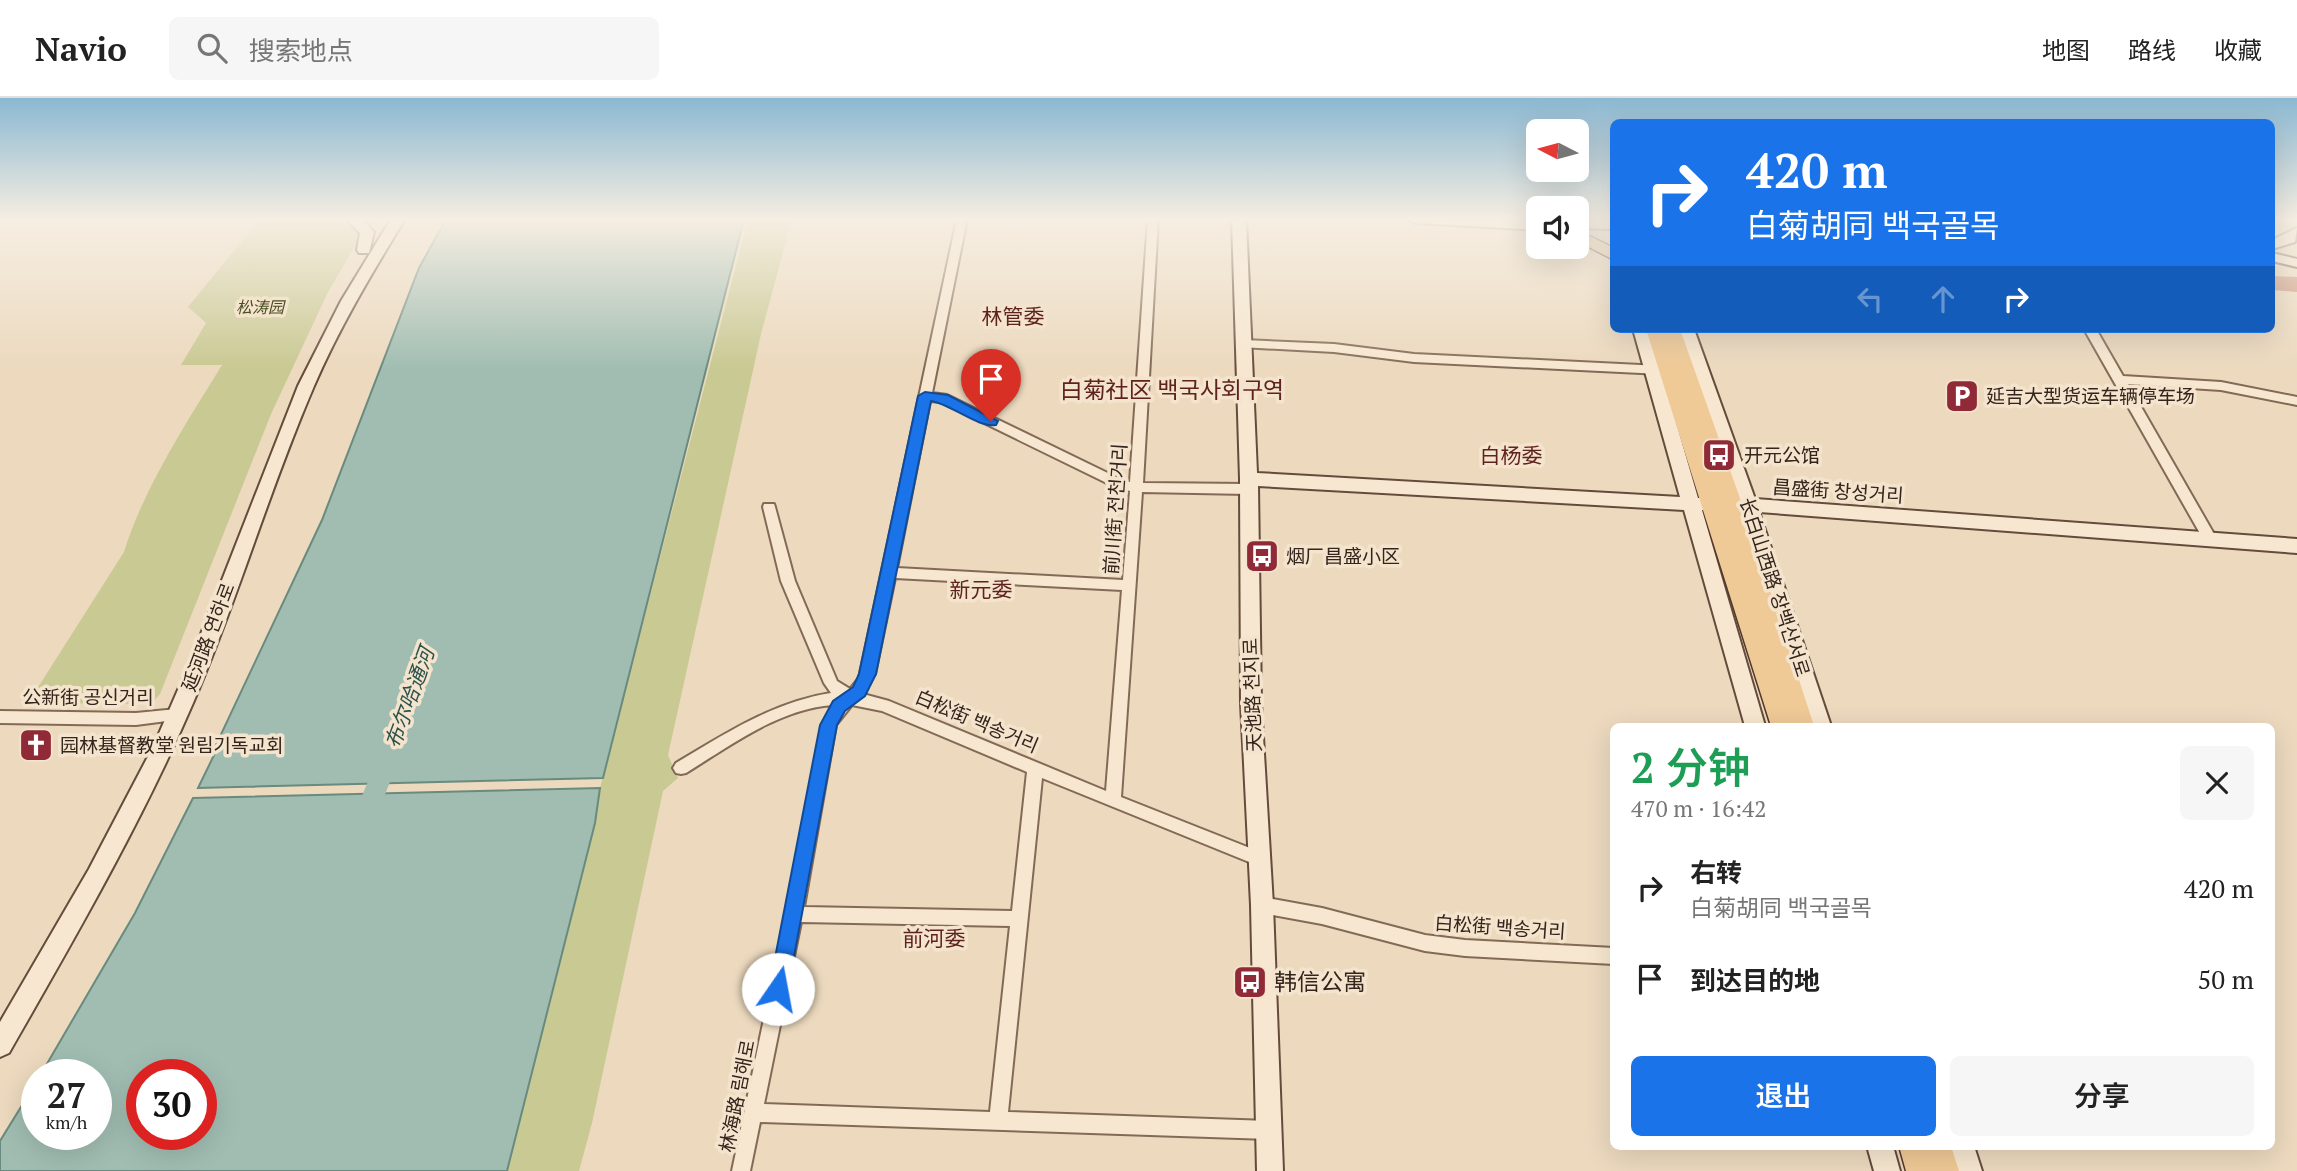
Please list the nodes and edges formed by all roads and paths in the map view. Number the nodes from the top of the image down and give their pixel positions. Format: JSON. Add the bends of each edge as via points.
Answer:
{"nodes":[{"id":1,"x":354,"y":269,"type":"edge"},
{"id":2,"x":368,"y":269,"type":"edge"},
{"id":3,"x":952,"y":269,"type":"edge"},
{"id":4,"x":1150,"y":269,"type":"edge"},
{"id":5,"x":1241,"y":269,"type":"edge"},
{"id":6,"x":1643,"y":333,"type":"edge"},
{"id":7,"x":1656,"y":333,"type":"edge"},
{"id":8,"x":1673,"y":333,"type":"edge"},
{"id":9,"x":1687,"y":333,"type":"edge"},
{"id":10,"x":2092,"y":333,"type":"edge"},
{"id":11,"x":1244,"y":344,"type":"junction"},
{"id":12,"x":1662,"y":370,"type":"junction"},
{"id":13,"x":2119,"y":380,"type":"junction"},
{"id":14,"x":925,"y":396,"type":"junction"},
{"id":15,"x":2297,"y":401,"type":"edge"},
{"id":16,"x":1249,"y":484,"type":"junction"},
{"id":17,"x":1135,"y":487,"type":"junction"},
{"id":18,"x":1711,"y":503,"type":"junction"},
{"id":19,"x":1690,"y":505,"type":"junction"},
{"id":20,"x":1740,"y":505,"type":"junction"},
{"id":21,"x":769,"y":507,"type":"dead end"},
{"id":22,"x":2211,"y":541,"type":"junction"},
{"id":23,"x":2297,"y":546,"type":"edge"},
{"id":24,"x":890,"y":573,"type":"junction"},
{"id":25,"x":1129,"y":585,"type":"junction"},
{"id":26,"x":853,"y":697,"type":"junction"},
{"id":27,"x":170,"y":716,"type":"junction"},
{"id":28,"x":0,"y":717,"type":"edge"},
{"id":29,"x":1754,"y":723,"type":"edge"},
{"id":30,"x":1781,"y":723,"type":"edge"},
{"id":31,"x":1802,"y":723,"type":"edge"},
{"id":32,"x":1820,"y":723,"type":"edge"},
{"id":33,"x":681,"y":768,"type":"dead end"},
{"id":34,"x":1035,"y":769,"type":"junction"},
{"id":35,"x":1113,"y":801,"type":"junction"},
{"id":36,"x":1259,"y":859,"type":"junction"},
{"id":37,"x":1262,"y":905,"type":"junction"},
{"id":38,"x":794,"y":914,"type":"junction"},
{"id":39,"x":1019,"y":919,"type":"junction"},
{"id":40,"x":1610,"y":956,"type":"edge"},
{"id":41,"x":0,"y":1025,"type":"edge"},
{"id":42,"x":0,"y":1045,"type":"edge"},
{"id":43,"x":752,"y":1113,"type":"junction"},
{"id":44,"x":999,"y":1121,"type":"junction"},
{"id":45,"x":1269,"y":1130,"type":"junction"},
{"id":46,"x":1881,"y":1150,"type":"edge"},
{"id":47,"x":1914,"y":1150,"type":"edge"},
{"id":48,"x":1938,"y":1150,"type":"edge"},
{"id":49,"x":1962,"y":1150,"type":"edge"},
{"id":50,"x":741,"y":1171,"type":"edge"},
{"id":51,"x":1270,"y":1171,"type":"edge"},
{"id":52,"x":1887,"y":1171,"type":"edge"},
{"id":53,"x":1920,"y":1171,"type":"edge"},
{"id":54,"x":1945,"y":1171,"type":"edge"},
{"id":55,"x":1969,"y":1171,"type":"edge"}],
"edges":[{"from":1,"to":27,"type":"street","name":"延河路 연하로","via":[[289,397]]},
{"from":2,"to":27,"type":"street","name":"延河路 연하로","via":[[306,385]]},
{"from":3,"to":14,"type":"street","name":"林海路 림해로"},
{"from":4,"to":17,"type":"street","name":"前川街 전천거리"},
{"from":5,"to":11,"type":"street","name":"天池路 천지로"},
{"from":6,"to":12,"type":"street","name":"长白山西路 장백산서로"},
{"from":7,"to":12,"type":"main road","name":"长白山西路 장백산서로"},
{"from":8,"to":20,"type":"main road","name":"长白山西路 장백산서로"},
{"from":9,"to":20,"type":"street","name":"长白山西路 장백산서로"},
{"from":10,"to":13,"type":"street"},
{"from":11,"to":12,"type":"street"},
{"from":11,"to":16,"type":"street","name":"天池路 천지로"},
{"from":12,"to":18,"type":"main road","name":"长白山西路 장백산서로"},
{"from":12,"to":19,"type":"street","name":"长白山西路 장백산서로"},
{"from":13,"to":15,"type":"street","via":[[2230,387]]},
{"from":13,"to":22,"type":"street"},
{"from":14,"to":17,"type":"street","via":[[943,398],[1112,482]]},
{"from":14,"to":24,"type":"street","name":"林海路 림해로"},
{"from":16,"to":17,"type":"street"},
{"from":16,"to":19,"type":"street","name":"昌盛街 창성거리"},
{"from":16,"to":36,"type":"street","name":"天池路 천지로","via":[[1251,703]]},
{"from":17,"to":25,"type":"street","name":"前川街 전천거리"},
{"from":18,"to":19,"type":"street","name":"昌盛街 창성거리"},
{"from":18,"to":20,"type":"street","name":"昌盛街 창성거리"},
{"from":18,"to":30,"type":"main road","name":"长白山西路 장백산서로"},
{"from":19,"to":29,"type":"street","name":"长白山西路 장백산서로"},
{"from":20,"to":22,"type":"street","name":"昌盛街 창성거리"},
{"from":20,"to":31,"type":"main road","name":"长白山西路 장백산서로"},
{"from":20,"to":32,"type":"street","name":"长白山西路 장백산서로"},
{"from":21,"to":26,"type":"street","via":[[788,581],[831,683]]},
{"from":22,"to":23,"type":"street","name":"昌盛街 창성거리"},
{"from":24,"to":25,"type":"street"},
{"from":24,"to":26,"type":"street","name":"林海路 림해로","via":[[867,674]]},
{"from":25,"to":35,"type":"street","name":"前川街 전천거리"},
{"from":26,"to":33,"type":"street","name":"白松街 백송거리","via":[[780,712]]},
{"from":26,"to":34,"type":"street","name":"白松街 백송거리","via":[[884,705]]},
{"from":26,"to":38,"type":"street","name":"林海路 림해로","via":[[839,706],[829,725]]},
{"from":27,"to":28,"type":"street","name":"公新街 공신거리"},
{"from":27,"to":41,"type":"street","name":"延河路 연하로"},
{"from":27,"to":42,"type":"street","name":"延河路 연하로","via":[[107,860]]},
{"from":34,"to":35,"type":"street","name":"白松街 백송거리"},
{"from":34,"to":39,"type":"street"},
{"from":35,"to":36,"type":"street","name":"白松街 백송거리"},
{"from":36,"to":37,"type":"street","name":"天池路 천지로"},
{"from":37,"to":40,"type":"street","name":"白松街 백송거리","via":[[1425,943]]},
{"from":37,"to":45,"type":"street","name":"天池路 천지로"},
{"from":38,"to":39,"type":"street"},
{"from":38,"to":43,"type":"street","name":"林海路 림해로"},
{"from":39,"to":44,"type":"street"},
{"from":43,"to":44,"type":"street"},
{"from":43,"to":50,"type":"street","name":"林海路 림해로"},
{"from":44,"to":45,"type":"street"},
{"from":45,"to":51,"type":"street","name":"天池路 천지로"},
{"from":46,"to":52,"type":"street"},
{"from":47,"to":53,"type":"main road"},
{"from":48,"to":54,"type":"main road"},
{"from":49,"to":55,"type":"street"}]}
